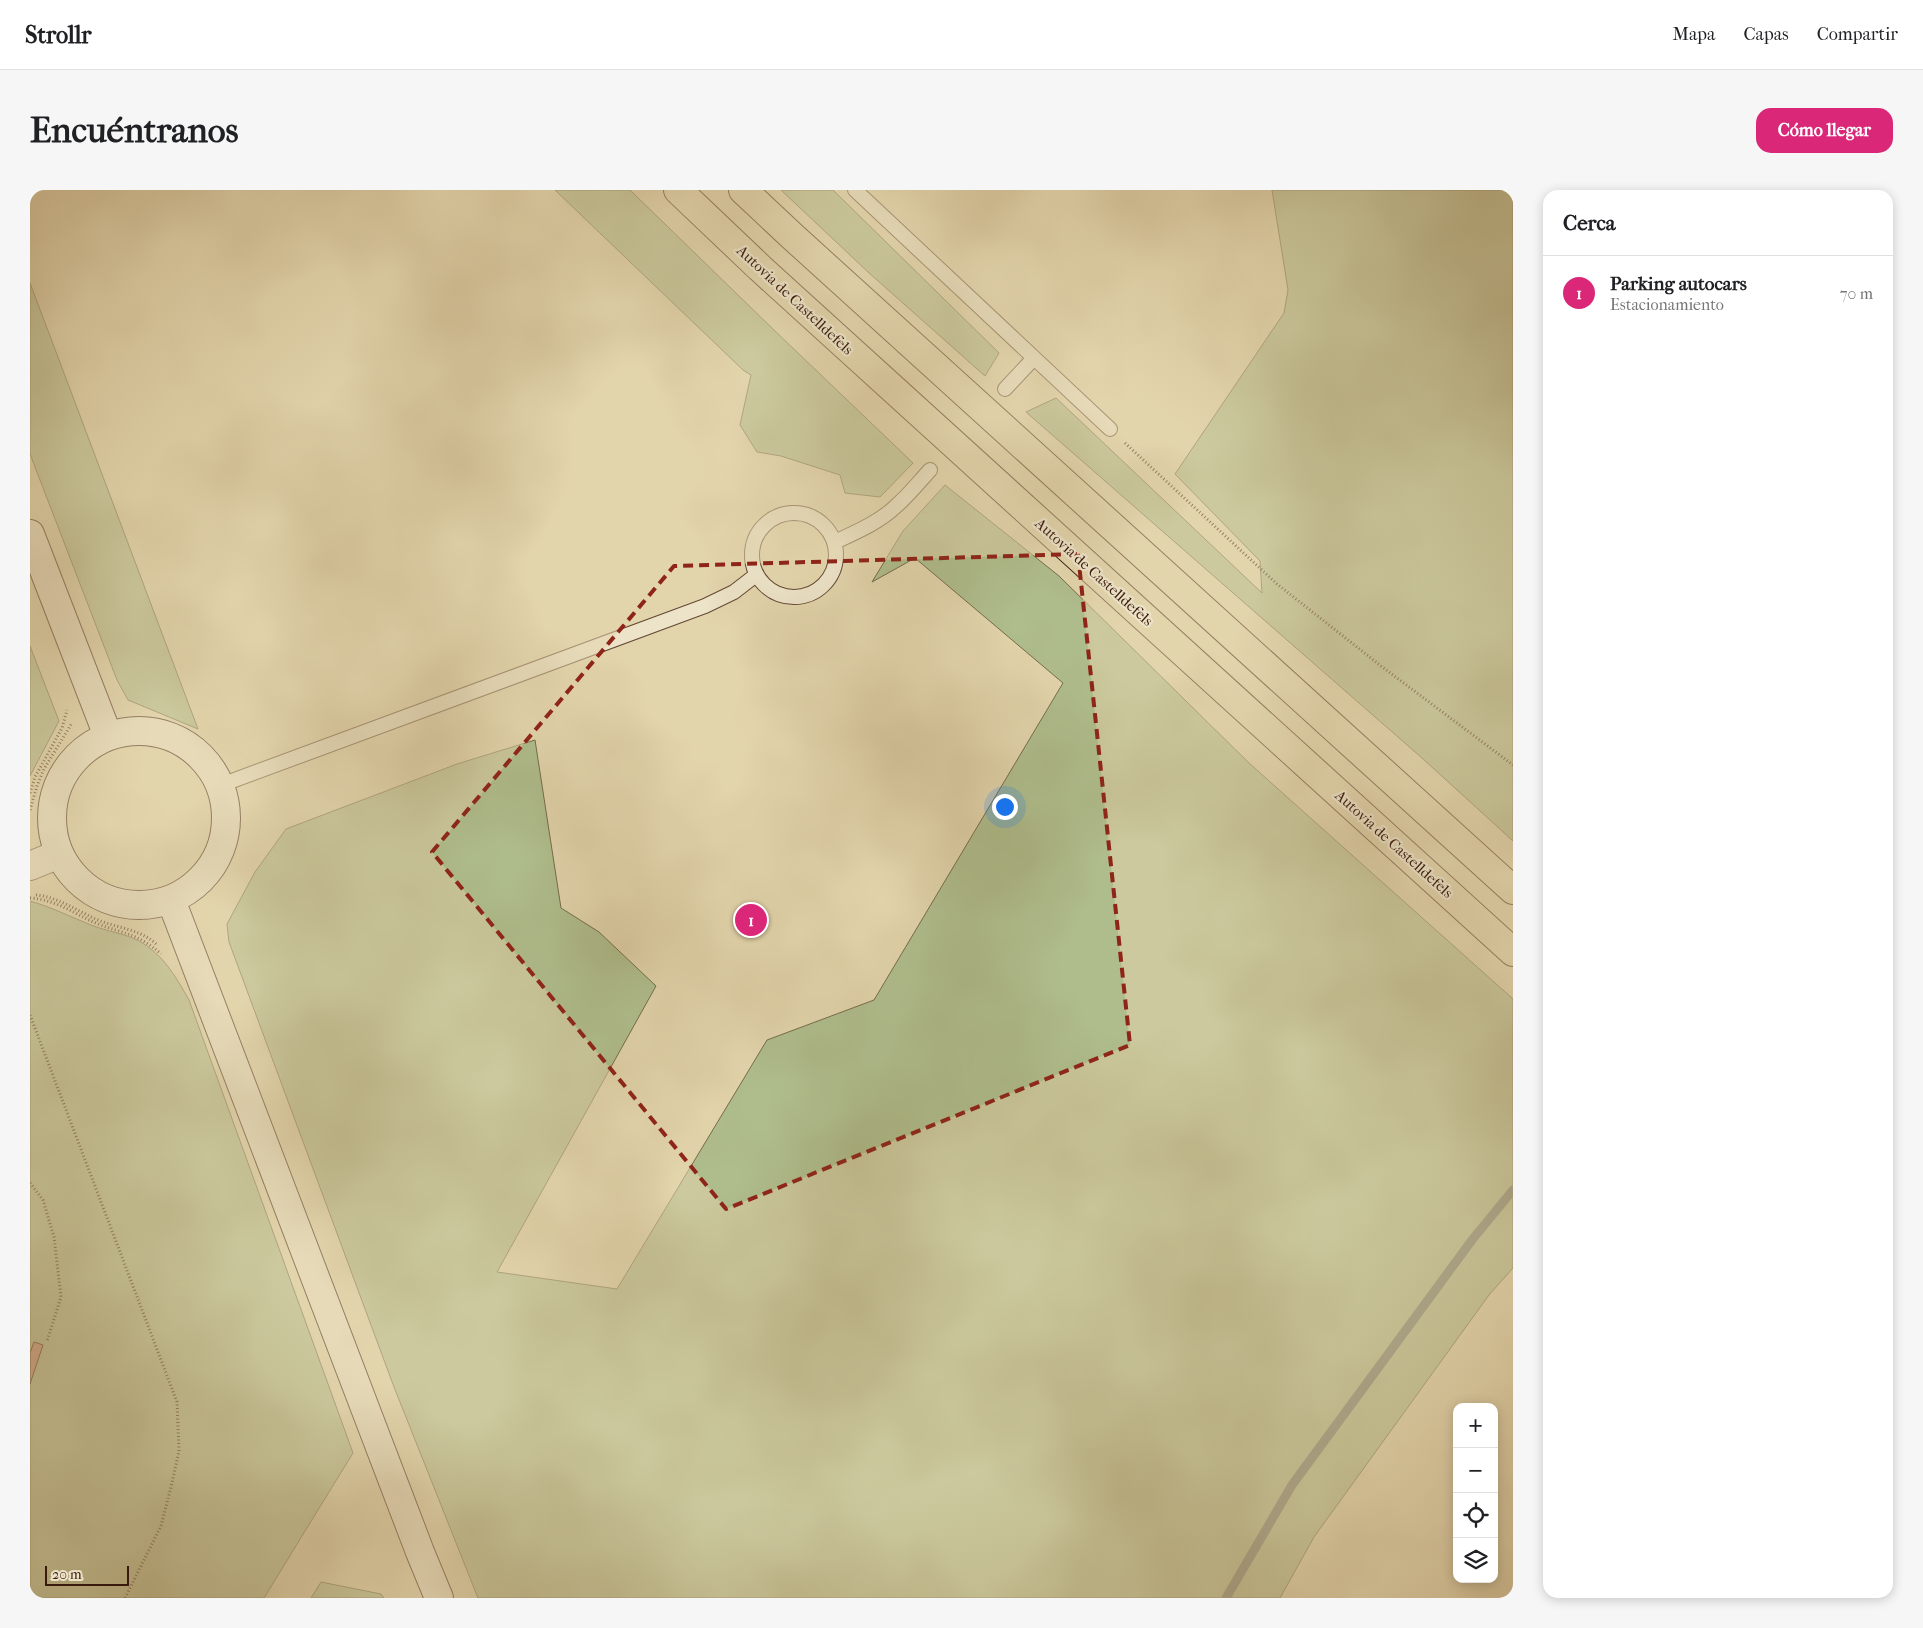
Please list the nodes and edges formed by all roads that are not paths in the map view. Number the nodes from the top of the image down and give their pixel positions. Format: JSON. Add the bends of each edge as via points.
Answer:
{"nodes":[{"id":1,"x":678,"y":190,"type":"edge"},
{"id":2,"x":743,"y":190,"type":"edge"},
{"id":3,"x":855,"y":190,"type":"edge"},
{"id":4,"x":1034,"y":358,"type":"junction"},
{"id":5,"x":1005,"y":389,"type":"dead end"},
{"id":6,"x":1110,"y":429,"type":"road end"},
{"id":7,"x":930,"y":470,"type":"dead end"},
{"id":8,"x":30,"y":534,"type":"edge"},
{"id":9,"x":835,"y":542,"type":"junction"},
{"id":10,"x":756,"y":575,"type":"junction"},
{"id":11,"x":108,"y":736,"type":"junction"},
{"id":12,"x":221,"y":786,"type":"junction"},
{"id":13,"x":58,"y":854,"type":"junction"},
{"id":14,"x":30,"y":866,"type":"edge"},
{"id":15,"x":1513,"y":890,"type":"edge"},
{"id":16,"x":171,"y":900,"type":"junction"},
{"id":17,"x":1513,"y":952,"type":"edge"},
{"id":18,"x":439,"y":1598,"type":"edge"}],
"edges":[{"from":1,"to":17,"type":"highway","name":"Autovia de Castelldefels","via":[[767,275]]},
{"from":2,"to":15,"type":"highway"},
{"from":3,"to":4,"type":"lane"},
{"from":4,"to":5,"type":"lane"},
{"from":4,"to":6,"type":"lane"},
{"from":7,"to":9,"type":"lane","via":[[886,515]]},
{"from":8,"to":11,"type":"street"},
{"from":9,"to":10,"type":"lane","via":[[836,567],[821,589],[809,596],[797,598],[775,593]]},
{"from":9,"to":10,"type":"lane","via":[[819,520],[806,514],[784,514],[767,523],[756,537],[752,549]]},
{"from":10,"to":12,"type":"lane","via":[[734,592],[705,606]]},
{"from":11,"to":12,"type":"street","via":[[130,731],[156,732],[178,739],[210,766]]},
{"from":11,"to":13,"type":"street","via":[[86,749],[68,767],[56,789],[51,815]]},
{"from":12,"to":16,"type":"street","via":[[227,828],[220,851],[209,871],[192,888]]},
{"from":13,"to":14,"type":"street"},
{"from":13,"to":16,"type":"street","via":[[71,874],[88,890],[110,901],[133,906]]},
{"from":16,"to":18,"type":"street"}]}
